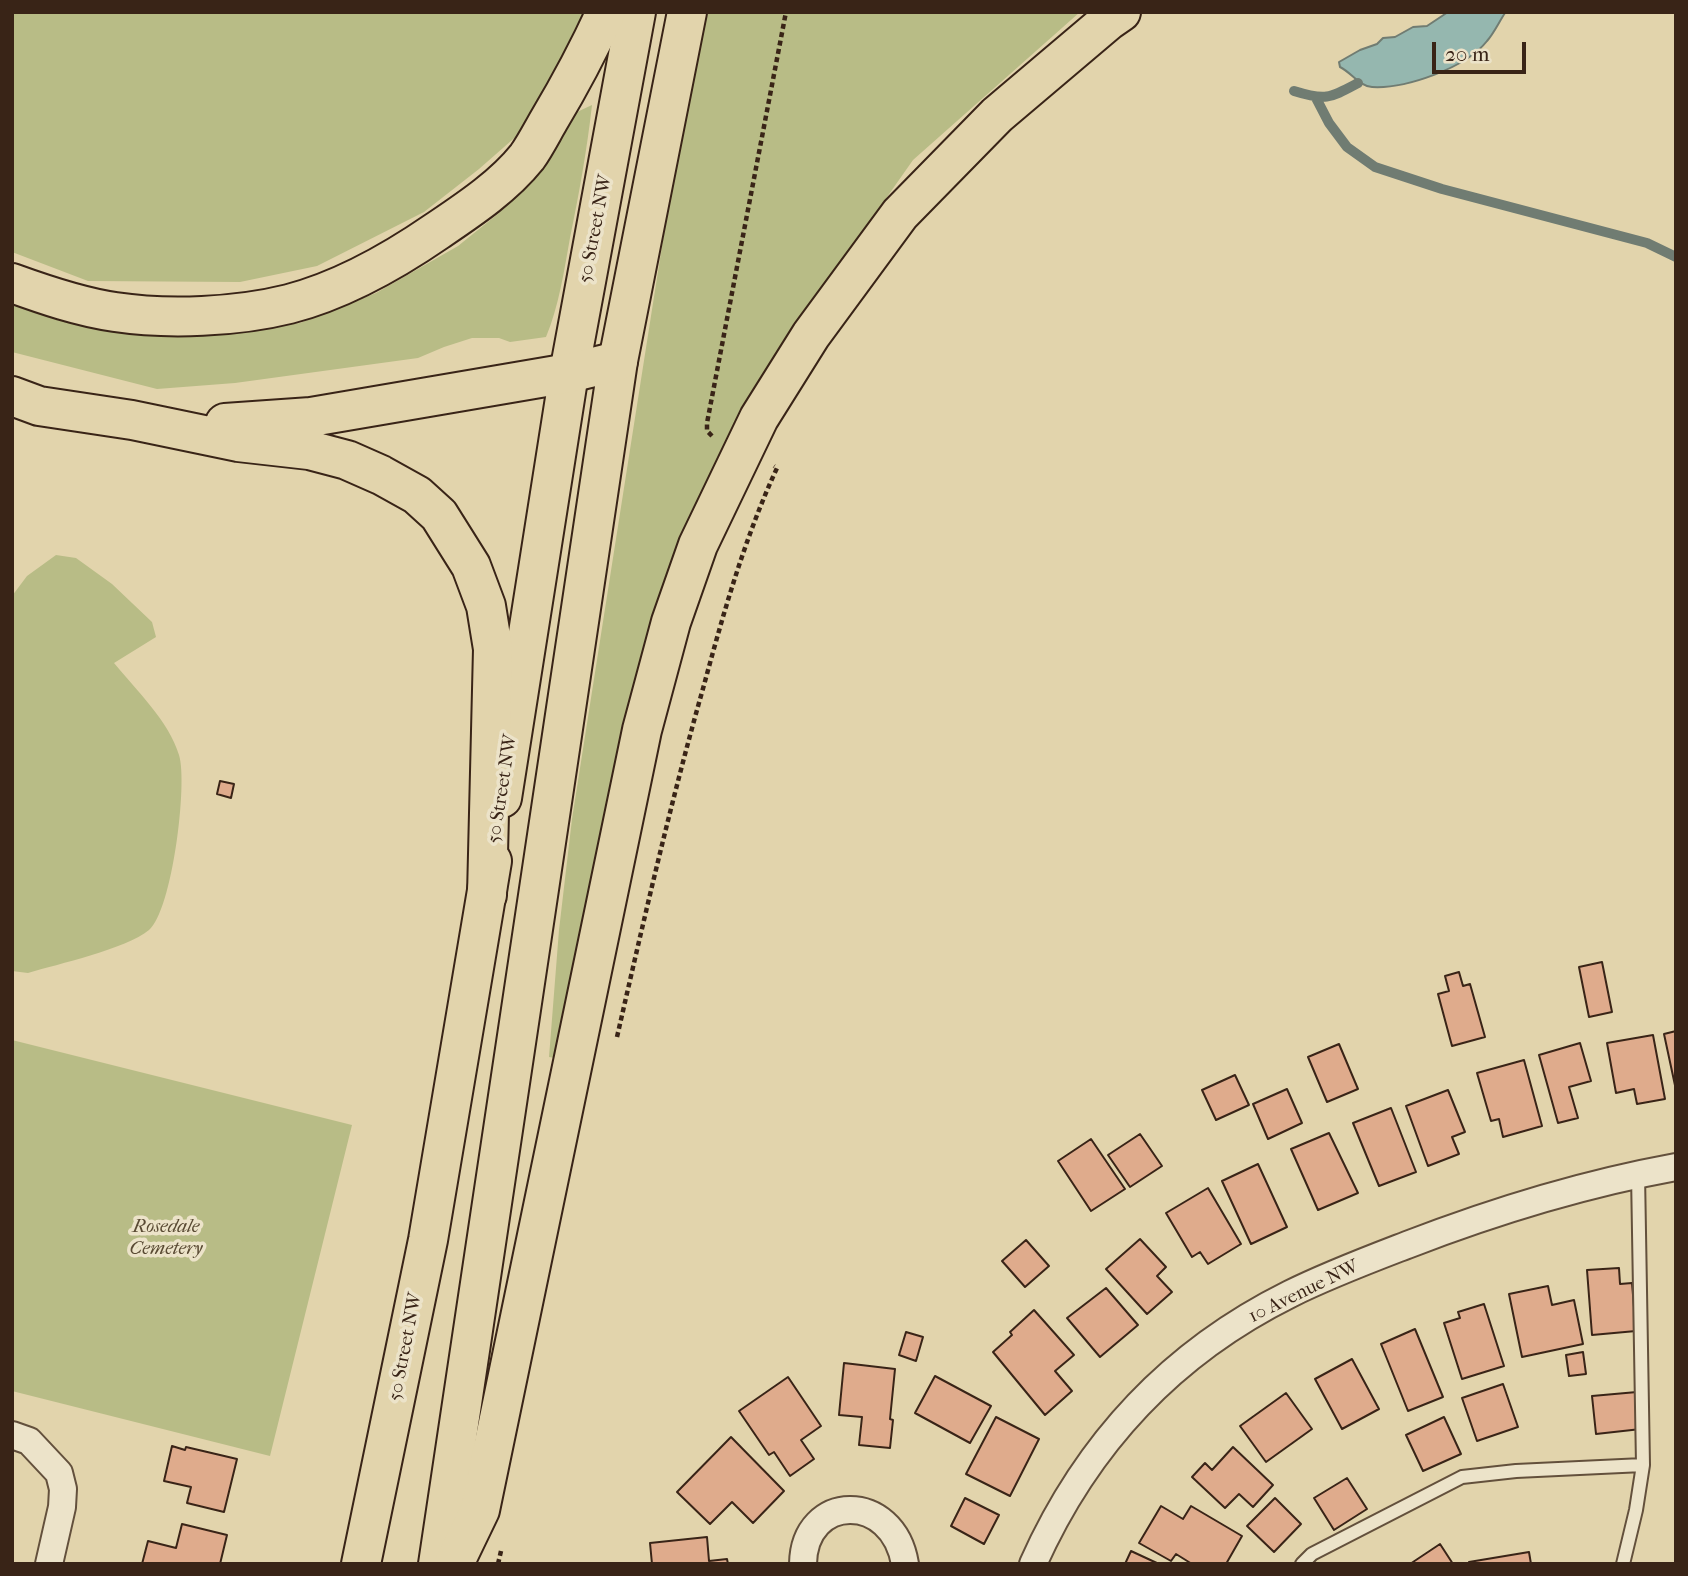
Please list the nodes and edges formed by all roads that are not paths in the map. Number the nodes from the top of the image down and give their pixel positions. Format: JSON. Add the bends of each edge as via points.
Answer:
{"nodes":[{"id":1,"x":606,"y":12,"type":"edge"},
{"id":2,"x":636,"y":12,"type":"edge"},
{"id":3,"x":687,"y":12,"type":"edge"},
{"id":4,"x":1121,"y":12,"type":"edge"},
{"id":5,"x":12,"y":284,"type":"edge"},
{"id":6,"x":618,"y":361,"type":"junction"},
{"id":7,"x":569,"y":373,"type":"junction"},
{"id":8,"x":12,"y":396,"type":"edge"},
{"id":9,"x":132,"y":419,"type":"junction"},
{"id":10,"x":487,"y":895,"type":"junction"},
{"id":11,"x":1676,"y":1167,"type":"edge"},
{"id":12,"x":1638,"y":1174,"type":"junction"},
{"id":13,"x":12,"y":1436,"type":"edge"},
{"id":14,"x":1643,"y":1465,"type":"junction"},
{"id":15,"x":48,"y":1564,"type":"edge"},
{"id":16,"x":361,"y":1564,"type":"edge"},
{"id":17,"x":438,"y":1564,"type":"edge"},
{"id":18,"x":454,"y":1564,"type":"edge"},
{"id":19,"x":803,"y":1564,"type":"edge"},
{"id":20,"x":905,"y":1564,"type":"edge"},
{"id":21,"x":1033,"y":1564,"type":"edge"},
{"id":22,"x":1302,"y":1564,"type":"edge"},
{"id":23,"x":1623,"y":1564,"type":"edge"}],
"edges":[{"from":1,"to":5,"type":"main road","via":[[528,156],[458,217],[372,271],[289,304],[200,316],[114,312]]},
{"from":2,"to":7,"type":"main road","name":"50 Street NW"},
{"from":3,"to":6,"type":"main road"},
{"from":4,"to":18,"type":"main road","via":[[997,115],[900,214],[811,335],[759,418],[698,545],[642,730],[480,1510]]},
{"from":6,"to":7,"type":"main road"},
{"from":6,"to":17,"type":"main road"},
{"from":7,"to":9,"type":"main road","via":[[311,417],[211,424]]},
{"from":7,"to":10,"type":"main road","name":"50 Street NW"},
{"from":8,"to":9,"type":"main road","via":[[39,406]]},
{"from":9,"to":10,"type":"main road","via":[[347,460],[417,495],[439,515],[471,566],[486,606],[493,649]]},
{"from":10,"to":16,"type":"main road","name":"50 Street NW","via":[[428,1240]]},
{"from":11,"to":12,"type":"street","name":"10 Avenue NW"},
{"from":12,"to":14,"type":"lane"},
{"from":12,"to":21,"type":"street","name":"10 Avenue NW","via":[[1474,1219],[1291,1294],[1239,1323],[1161,1382],[1122,1422],[1068,1495]]},
{"from":13,"to":15,"type":"street","via":[[29,1441],[59,1473],[62,1507]]},
{"from":14,"to":22,"type":"lane","via":[[1462,1477],[1312,1554]]},
{"from":14,"to":23,"type":"lane"},
{"from":19,"to":20,"type":"street","via":[[805,1544],[815,1525],[837,1512],[858,1510],[888,1524]]}]}
